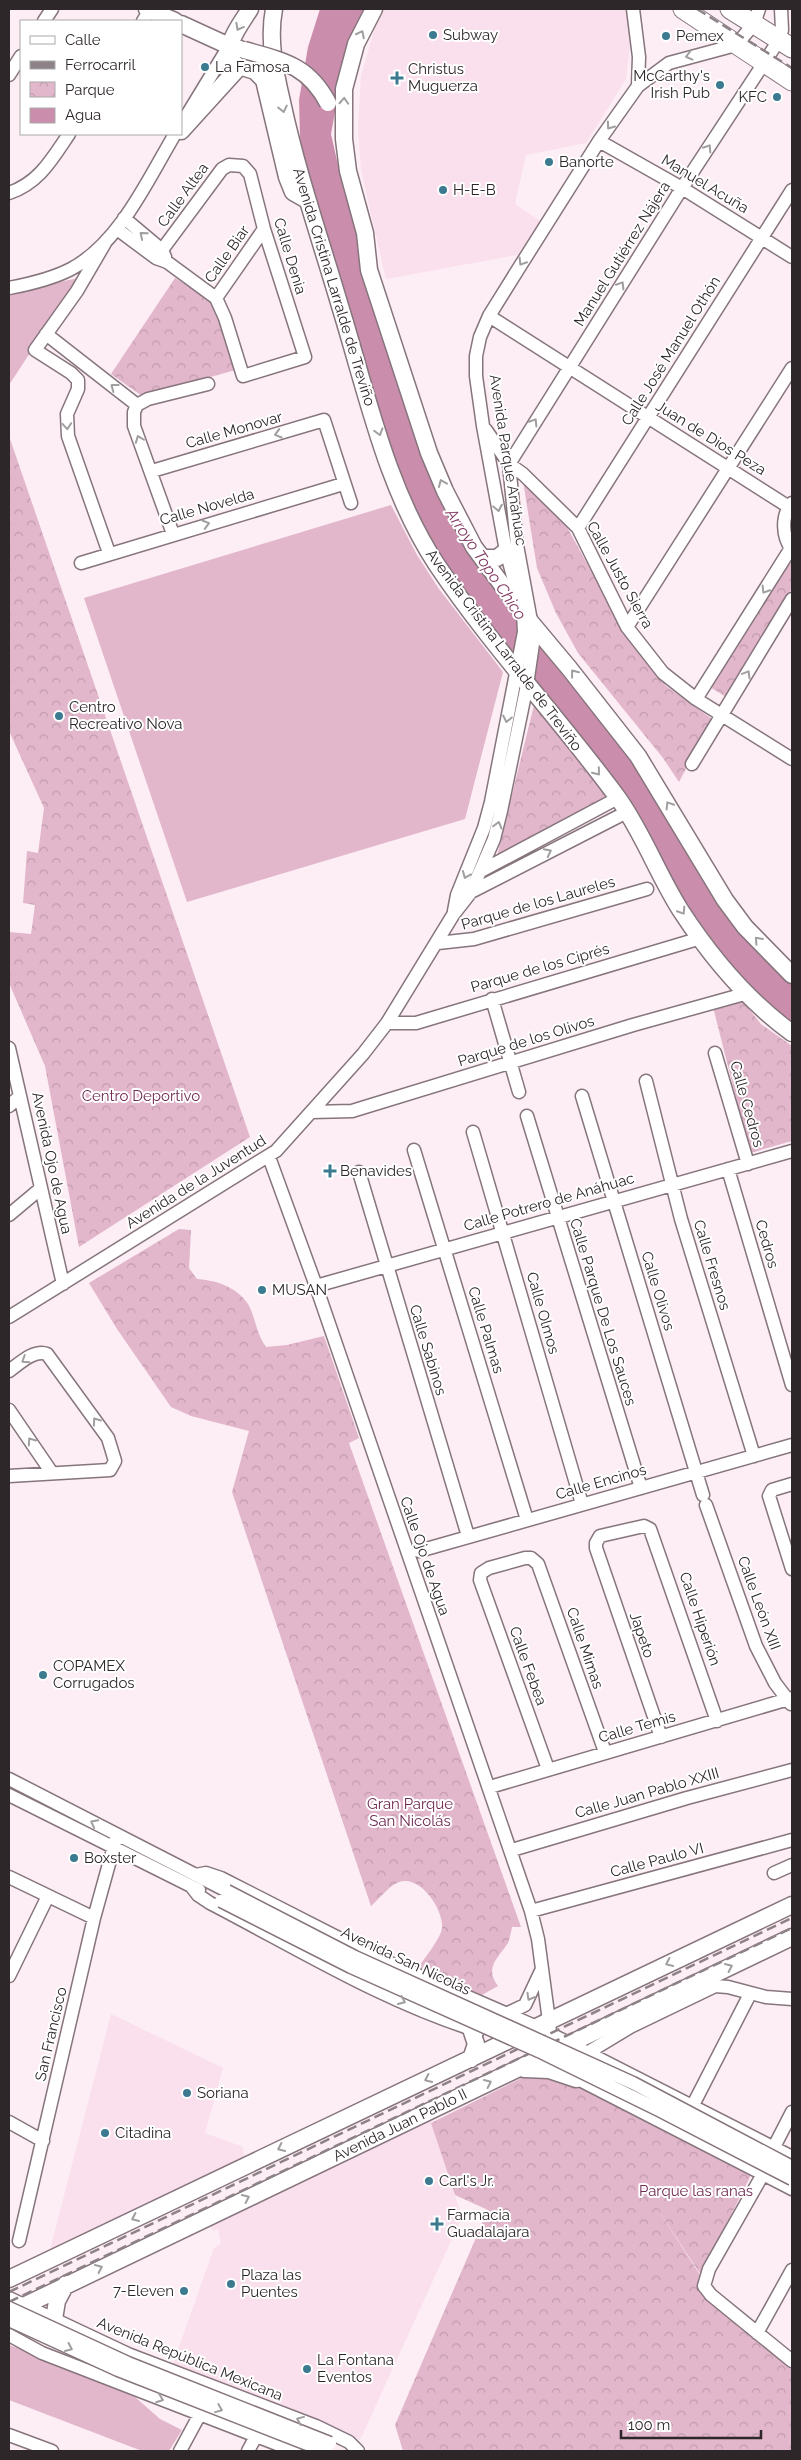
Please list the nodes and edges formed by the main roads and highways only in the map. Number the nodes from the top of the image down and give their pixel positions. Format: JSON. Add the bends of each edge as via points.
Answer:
{"nodes":[{"id":1,"x":250,"y":9,"type":"edge"},
{"id":2,"x":274,"y":9,"type":"edge"},
{"id":3,"x":374,"y":9,"type":"edge"},
{"id":4,"x":683,"y":9,"type":"edge"},
{"id":5,"x":730,"y":9,"type":"edge"},
{"id":6,"x":147,"y":13,"type":"edge"},
{"id":7,"x":757,"y":16,"type":"edge"},
{"id":8,"x":172,"y":20,"type":"edge"},
{"id":9,"x":182,"y":24,"type":"edge"},
{"id":10,"x":786,"y":44,"type":"edge"},
{"id":11,"x":237,"y":48,"type":"junction"},
{"id":12,"x":240,"y":66,"type":"junction"},
{"id":13,"x":792,"y":81,"type":"edge"},
{"id":14,"x":182,"y":130,"type":"edge"},
{"id":15,"x":307,"y":200,"type":"junction"},
{"id":16,"x":369,"y":270,"type":"junction"},
{"id":17,"x":506,"y":551,"type":"road end"},
{"id":18,"x":482,"y":558,"type":"junction"},
{"id":19,"x":792,"y":975,"type":"edge"},
{"id":20,"x":792,"y":1033,"type":"edge"},
{"id":21,"x":792,"y":1905,"type":"edge"},
{"id":22,"x":792,"y":1937,"type":"edge"},
{"id":23,"x":478,"y":2031,"type":"road end"},
{"id":24,"x":471,"y":2059,"type":"junction"},
{"id":25,"x":517,"y":2069,"type":"junction"},
{"id":26,"x":572,"y":2076,"type":"road end"},
{"id":27,"x":9,"y":2279,"type":"edge"},
{"id":28,"x":66,"y":2284,"type":"junction"},
{"id":29,"x":16,"y":2307,"type":"edge"},
{"id":30,"x":9,"y":2313,"type":"edge"},
{"id":31,"x":51,"y":2318,"type":"road end"}],
"edges":[{"from":1,"to":11,"type":"main road","one_way":true},
{"from":2,"to":15,"type":"main road","name":"Avenida Cristina Larralde de Treviño","one_way":true,"via":[[271,36],[277,80]]},
{"from":16,"to":3,"type":"main road","one_way":true,"via":[[365,233],[348,171],[343,117],[350,61]]},
{"from":4,"to":13,"type":"highway"},
{"from":5,"to":7,"type":"highway"},
{"from":6,"to":8,"type":"main road"},
{"from":7,"to":10,"type":"highway"},
{"from":9,"to":11,"type":"main road"},
{"from":11,"to":12,"type":"main road","via":[[233,62]]},
{"from":11,"to":16,"type":"main road","bridge":true,"via":[[292,65],[312,78],[320,88],[328,103],[343,187]]},
{"from":12,"to":14,"type":"main road"},
{"from":12,"to":15,"type":"main road","via":[[255,71],[264,80],[287,177],[293,192]]},
{"from":15,"to":20,"type":"main road","name":"Avenida Cristina Larralde de Treviño","one_way":true,"via":[[387,460],[403,502],[437,565],[618,798],[682,912],[718,962]]},
{"from":18,"to":16,"type":"main road","one_way":true,"via":[[463,526],[429,453]]},
{"from":17,"to":18,"type":"main road","via":[[496,558]]},
{"from":19,"to":18,"type":"main road","one_way":true,"via":[[725,900],[638,756],[528,627]]},
{"from":21,"to":24,"type":"main road","name":"Avenida Juan Pablo II","one_way":true,"via":[[545,2027],[506,2041]]},
{"from":25,"to":22,"type":"main road","name":"Avenida Juan Pablo II","one_way":true},
{"from":23,"to":24,"type":"main road"},
{"from":24,"to":27,"type":"main road","name":"Avenida Juan Pablo II","one_way":true},
{"from":25,"to":26,"type":"main road","via":[[541,2068]]},
{"from":28,"to":25,"type":"main road","name":"Avenida Juan Pablo II","one_way":true},
{"from":28,"to":29,"type":"main road","name":"Avenida Juan Pablo II"},
{"from":28,"to":31,"type":"main road"},
{"from":29,"to":30,"type":"main road","name":"Avenida Juan Pablo II"}]}
